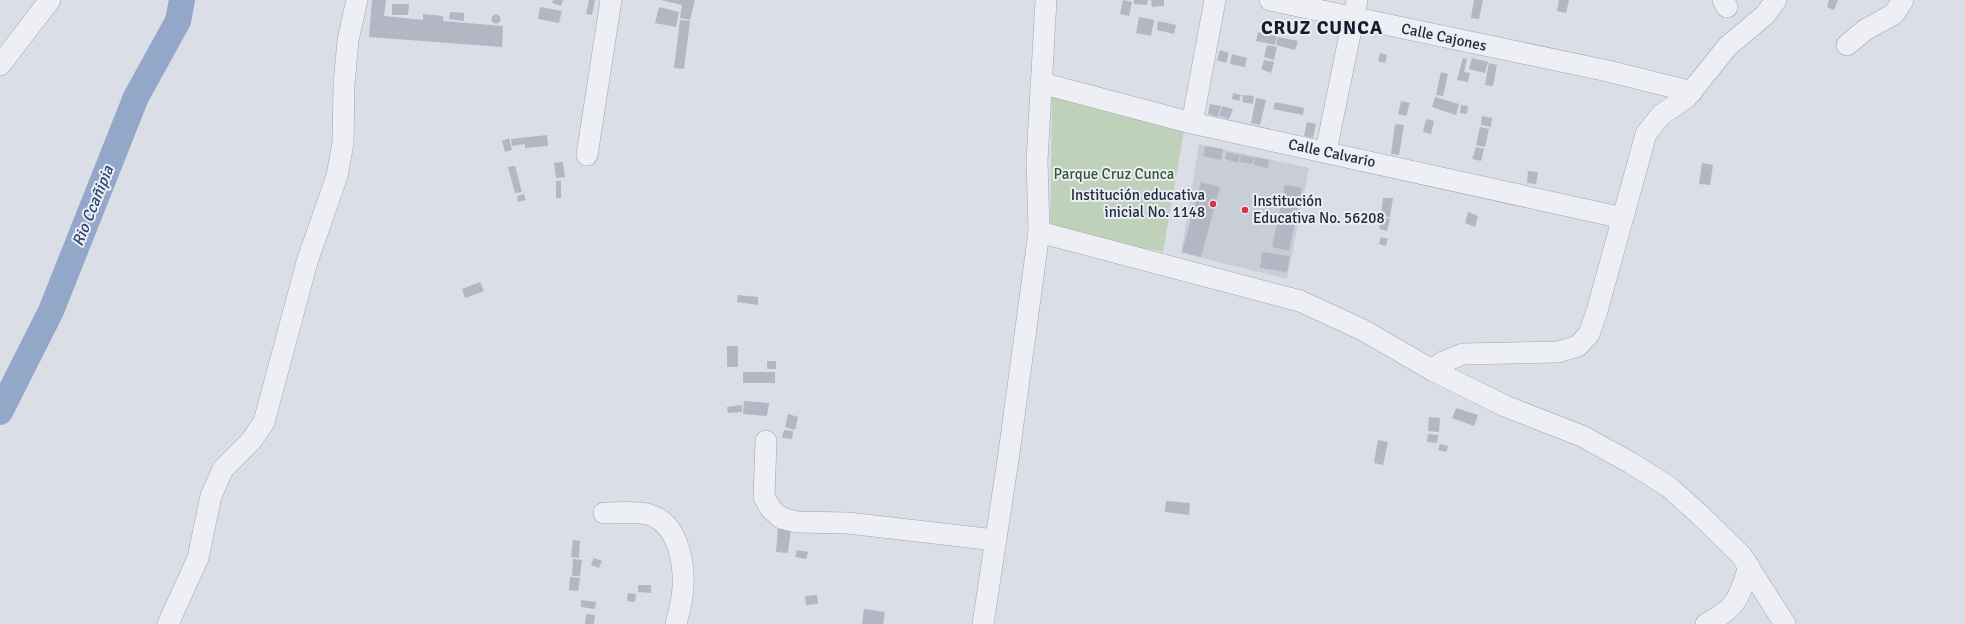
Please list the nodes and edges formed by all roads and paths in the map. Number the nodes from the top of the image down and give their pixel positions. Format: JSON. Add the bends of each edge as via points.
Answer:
{"nodes":[{"id":1,"x":50,"y":0,"type":"edge"},
{"id":2,"x":357,"y":0,"type":"edge"},
{"id":3,"x":611,"y":0,"type":"edge"},
{"id":4,"x":1046,"y":0,"type":"edge"},
{"id":5,"x":1214,"y":0,"type":"edge"},
{"id":6,"x":1270,"y":0,"type":"edge"},
{"id":7,"x":1776,"y":0,"type":"edge"},
{"id":8,"x":1903,"y":0,"type":"edge"},
{"id":9,"x":1355,"y":9,"type":"edge"},
{"id":10,"x":1847,"y":45,"type":"dead end"},
{"id":11,"x":0,"y":66,"type":"edge"},
{"id":12,"x":1041,"y":83,"type":"junction"},
{"id":13,"x":1692,"y":92,"type":"junction"},
{"id":14,"x":1192,"y":123,"type":"junction"},
{"id":15,"x":1326,"y":151,"type":"junction"},
{"id":16,"x":587,"y":155,"type":"dead end"},
{"id":17,"x":1623,"y":218,"type":"junction"},
{"id":18,"x":1039,"y":232,"type":"junction"},
{"id":19,"x":1432,"y":370,"type":"junction"},
{"id":20,"x":766,"y":442,"type":"dead end"},
{"id":21,"x":604,"y":513,"type":"dead end"},
{"id":22,"x":995,"y":540,"type":"junction"},
{"id":23,"x":1749,"y":566,"type":"junction"},
{"id":24,"x":168,"y":624,"type":"edge"},
{"id":25,"x":676,"y":624,"type":"edge"},
{"id":26,"x":983,"y":624,"type":"edge"},
{"id":27,"x":1706,"y":624,"type":"edge"},
{"id":28,"x":1785,"y":624,"type":"edge"}],
"edges":[{"from":1,"to":11,"type":"street"},
{"from":2,"to":24,"type":"street","via":[[348,40],[343,143],[337,176],[307,262],[264,422],[251,441],[224,469],[210,496],[198,558]]},
{"from":3,"to":16,"type":"street"},
{"from":4,"to":12,"type":"street"},
{"from":5,"to":14,"type":"street"},
{"from":6,"to":9,"type":"street","name":"Calle Cajones"},
{"from":7,"to":13,"type":"street","via":[[1765,15],[1728,46]]},
{"from":8,"to":10,"type":"street","via":[[1894,14],[1865,30]]},
{"from":9,"to":13,"type":"street","name":"Calle Cajones","via":[[1501,48]]},
{"from":9,"to":15,"type":"street"},
{"from":12,"to":14,"type":"street","name":"Calle Calvario"},
{"from":12,"to":18,"type":"street","via":[[1037,161]]},
{"from":13,"to":17,"type":"street","via":[[1661,115],[1646,134]]},
{"from":14,"to":15,"type":"street","name":"Calle Calvario"},
{"from":15,"to":17,"type":"street","name":"Calle Calvario"},
{"from":17,"to":19,"type":"street","via":[[1597,311],[1582,344],[1558,352],[1463,354],[1443,362]]},
{"from":18,"to":19,"type":"street","via":[[1300,301],[1363,330]]},
{"from":18,"to":22,"type":"street"},
{"from":19,"to":23,"type":"street","via":[[1511,409],[1582,436],[1669,486],[1728,542]]},
{"from":20,"to":22,"type":"street","via":[[764,497],[771,509],[782,518],[797,522],[848,523]]},
{"from":21,"to":25,"type":"street","via":[[647,514],[662,522],[672,533],[679,553],[682,585],[681,605]]},
{"from":22,"to":26,"type":"street"},
{"from":23,"to":27,"type":"street","via":[[1733,606]]},
{"from":23,"to":28,"type":"street"}]}
